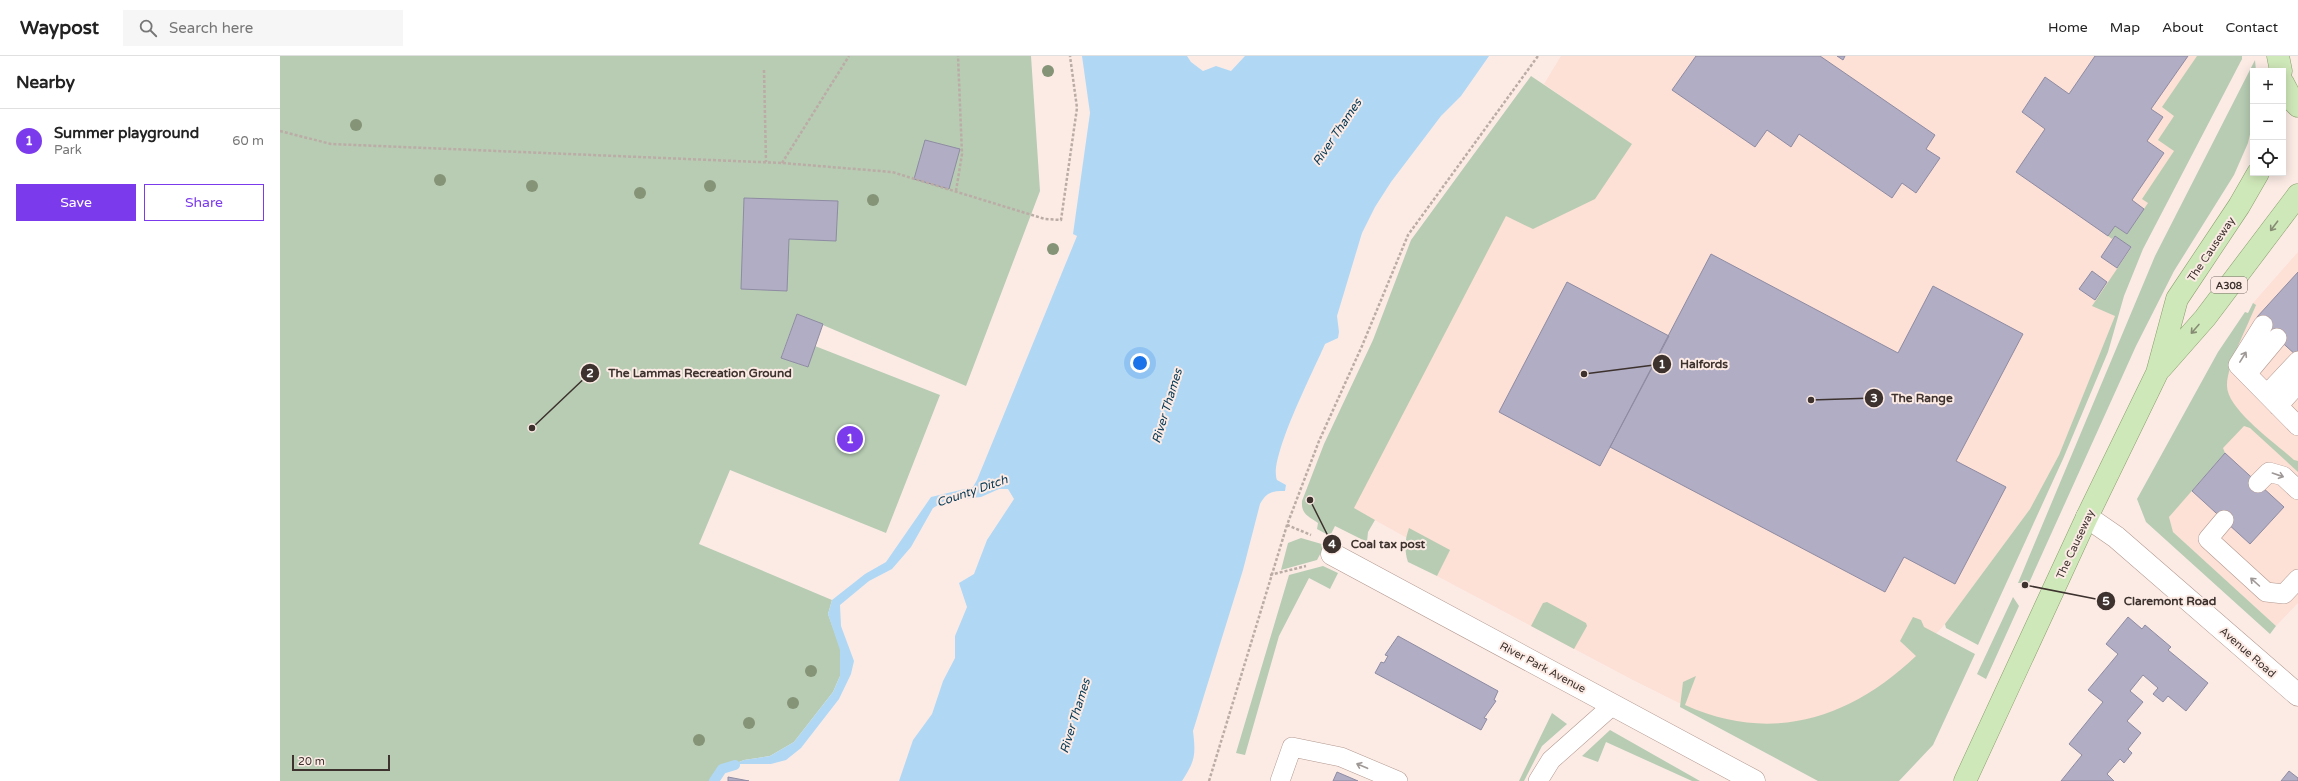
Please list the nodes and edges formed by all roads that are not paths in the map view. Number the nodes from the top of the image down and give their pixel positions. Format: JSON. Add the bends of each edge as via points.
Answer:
{"nodes":[{"id":1,"x":2278,"y":56,"type":"edge"},
{"id":2,"x":2280,"y":68,"type":"edge"},
{"id":3,"x":2286,"y":89,"type":"edge"},
{"id":4,"x":2298,"y":106,"type":"edge"},
{"id":5,"x":2256,"y":176,"type":"edge"},
{"id":6,"x":2298,"y":195,"type":"edge"},
{"id":7,"x":2263,"y":325,"type":"dead end"},
{"id":8,"x":2277,"y":338,"type":"dead end"},
{"id":9,"x":2298,"y":361,"type":"edge"},
{"id":10,"x":2157,"y":373,"type":"junction"},
{"id":11,"x":2247,"y":374,"type":"junction"},
{"id":12,"x":2298,"y":384,"type":"edge"},
{"id":13,"x":2272,"y":400,"type":"junction"},
{"id":14,"x":2297,"y":422,"type":"edge"},
{"id":15,"x":2258,"y":483,"type":"dead end"},
{"id":16,"x":2298,"y":490,"type":"edge"},
{"id":17,"x":2087,"y":517,"type":"junction"},
{"id":18,"x":2224,"y":520,"type":"dead end"},
{"id":19,"x":1323,"y":559,"type":"road end"},
{"id":20,"x":2298,"y":579,"type":"edge"},
{"id":21,"x":2298,"y":695,"type":"edge"},
{"id":22,"x":1613,"y":705,"type":"junction"},
{"id":23,"x":1280,"y":781,"type":"edge"},
{"id":24,"x":1398,"y":781,"type":"edge"},
{"id":25,"x":1538,"y":781,"type":"edge"},
{"id":26,"x":1754,"y":781,"type":"edge"},
{"id":27,"x":1965,"y":781,"type":"edge"}],
"edges":[{"from":1,"to":2,"type":"main road"},
{"from":3,"to":4,"type":"main road"},
{"from":5,"to":10,"type":"main road","name":"The Causeway","number":"A308","via":[[2177,299]]},
{"from":6,"to":10,"type":"main road","name":"The Causeway","number":"A308","one_way":true,"via":[[2205,318]]},
{"from":11,"to":7,"type":"lane","one_way":true,"via":[[2238,365]]},
{"from":8,"to":11,"type":"lane"},
{"from":9,"to":13,"type":"lane"},
{"from":10,"to":17,"type":"main road","name":"The Causeway","number":"A308"},
{"from":11,"to":13,"type":"lane"},
{"from":12,"to":13,"type":"lane"},
{"from":13,"to":14,"type":"lane"},
{"from":15,"to":16,"type":"lane","one_way":true,"via":[[2269,472],[2283,476]]},
{"from":17,"to":21,"type":"street","name":"Avenue Road","via":[[2116,537]]},
{"from":17,"to":27,"type":"main road","name":"The Causeway","number":"A308"},
{"from":20,"to":18,"type":"lane","one_way":true,"via":[[2284,594],[2266,592],[2208,539]]},
{"from":19,"to":22,"type":"street","name":"River Park Avenue"},
{"from":22,"to":25,"type":"lane","via":[[1550,760]]},
{"from":22,"to":26,"type":"street","name":"River Park Avenue"},
{"from":24,"to":23,"type":"lane","one_way":true,"via":[[1341,757],[1292,747]]}]}
